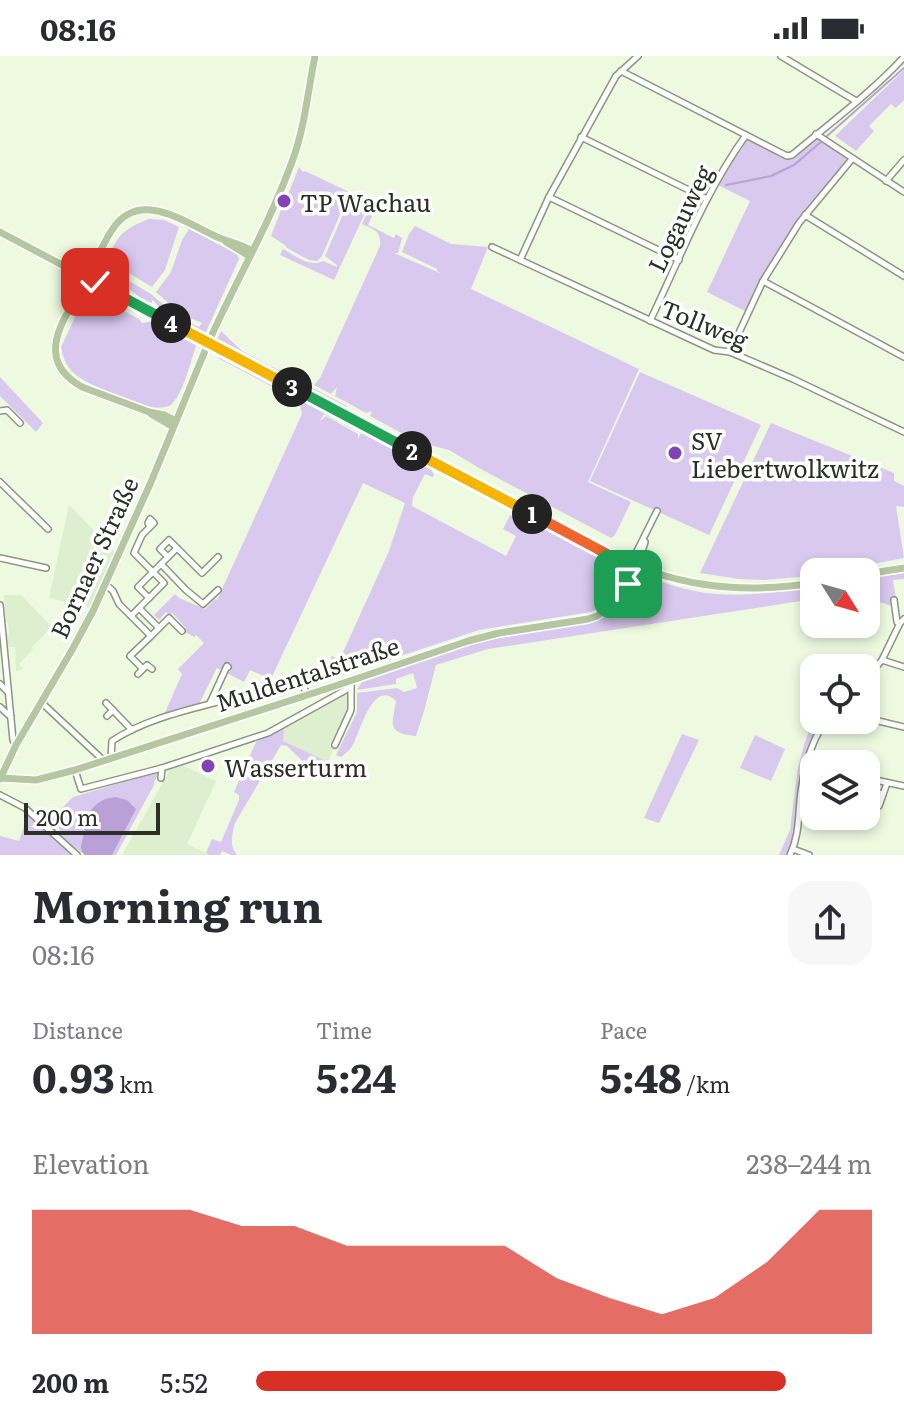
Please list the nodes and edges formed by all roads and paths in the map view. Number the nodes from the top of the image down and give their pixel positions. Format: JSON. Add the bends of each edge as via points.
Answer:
{"nodes":[{"id":1,"x":315,"y":56,"type":"edge"},
{"id":2,"x":638,"y":56,"type":"edge"},
{"id":3,"x":781,"y":56,"type":"edge"},
{"id":4,"x":904,"y":57,"type":"edge"},
{"id":5,"x":621,"y":71,"type":"junction"},
{"id":6,"x":856,"y":101,"type":"junction"},
{"id":7,"x":816,"y":134,"type":"junction"},
{"id":8,"x":746,"y":135,"type":"junction"},
{"id":9,"x":581,"y":137,"type":"junction"},
{"id":10,"x":852,"y":159,"type":"junction"},
{"id":11,"x":904,"y":160,"type":"edge"},
{"id":12,"x":886,"y":181,"type":"junction"},
{"id":13,"x":904,"y":192,"type":"edge"},
{"id":14,"x":549,"y":197,"type":"junction"},
{"id":15,"x":707,"y":199,"type":"junction"},
{"id":16,"x":805,"y":215,"type":"junction"},
{"id":17,"x":262,"y":230,"type":"junction"},
{"id":18,"x":0,"y":232,"type":"edge"},
{"id":19,"x":221,"y":238,"type":"junction"},
{"id":20,"x":238,"y":243,"type":"junction"},
{"id":21,"x":492,"y":247,"type":"dead end"},
{"id":22,"x":101,"y":251,"type":"junction"},
{"id":23,"x":250,"y":254,"type":"junction"},
{"id":24,"x":520,"y":260,"type":"junction"},
{"id":25,"x":679,"y":260,"type":"junction"},
{"id":26,"x":72,"y":270,"type":"junction"},
{"id":27,"x":904,"y":276,"type":"edge"},
{"id":28,"x":763,"y":281,"type":"junction"},
{"id":29,"x":99,"y":284,"type":"junction"},
{"id":30,"x":71,"y":306,"type":"junction"},
{"id":31,"x":650,"y":321,"type":"junction"},
{"id":32,"x":730,"y":352,"type":"junction"},
{"id":33,"x":904,"y":357,"type":"edge"},
{"id":34,"x":183,"y":402,"type":"junction"},
{"id":35,"x":0,"y":411,"type":"edge"},
{"id":36,"x":149,"y":412,"type":"junction"},
{"id":37,"x":164,"y":415,"type":"junction"},
{"id":38,"x":20,"y":423,"type":"dead end"},
{"id":39,"x":174,"y":424,"type":"junction"},
{"id":40,"x":904,"y":432,"type":"edge"},
{"id":41,"x":0,"y":482,"type":"edge"},
{"id":42,"x":657,"y":511,"type":"dead end"},
{"id":43,"x":150,"y":527,"type":"dead end"},
{"id":44,"x":48,"y":529,"type":"dead end"},
{"id":45,"x":177,"y":548,"type":"junction"},
{"id":46,"x":168,"y":557,"type":"junction"},
{"id":47,"x":614,"y":557,"type":"junction"},
{"id":48,"x":0,"y":558,"type":"edge"},
{"id":49,"x":218,"y":558,"type":"dead end"},
{"id":50,"x":161,"y":564,"type":"junction"},
{"id":51,"x":634,"y":566,"type":"junction"},
{"id":52,"x":46,"y":568,"type":"dead end"},
{"id":53,"x":904,"y":568,"type":"edge"},
{"id":54,"x":153,"y":572,"type":"junction"},
{"id":55,"x":880,"y":572,"type":"edge"},
{"id":56,"x":625,"y":578,"type":"junction"},
{"id":57,"x":105,"y":584,"type":"junction"},
{"id":58,"x":800,"y":585,"type":"edge"},
{"id":59,"x":218,"y":590,"type":"dead end"},
{"id":60,"x":621,"y":594,"type":"junction"},
{"id":61,"x":149,"y":598,"type":"junction"},
{"id":62,"x":894,"y":600,"type":"dead end"},
{"id":63,"x":0,"y":605,"type":"edge"},
{"id":64,"x":139,"y":608,"type":"junction"},
{"id":65,"x":131,"y":616,"type":"junction"},
{"id":66,"x":902,"y":621,"type":"edge"},
{"id":67,"x":159,"y":628,"type":"junction"},
{"id":68,"x":182,"y":631,"type":"dead end"},
{"id":69,"x":151,"y":636,"type":"junction"},
{"id":70,"x":882,"y":660,"type":"junction"},
{"id":71,"x":880,"y":662,"type":"edge"},
{"id":72,"x":228,"y":667,"type":"dead end"},
{"id":73,"x":904,"y":667,"type":"edge"},
{"id":74,"x":152,"y":669,"type":"dead end"},
{"id":75,"x":301,"y":680,"type":"dead end"},
{"id":76,"x":0,"y":684,"type":"edge"},
{"id":77,"x":350,"y":684,"type":"junction"},
{"id":78,"x":268,"y":685,"type":"dead end"},
{"id":79,"x":9,"y":693,"type":"junction"},
{"id":80,"x":307,"y":695,"type":"junction"},
{"id":81,"x":41,"y":702,"type":"junction"},
{"id":82,"x":106,"y":703,"type":"dead end"},
{"id":83,"x":209,"y":704,"type":"junction"},
{"id":84,"x":0,"y":707,"type":"edge"},
{"id":85,"x":113,"y":710,"type":"junction"},
{"id":86,"x":107,"y":716,"type":"dead end"},
{"id":87,"x":12,"y":718,"type":"junction"},
{"id":88,"x":880,"y":721,"type":"edge"},
{"id":89,"x":904,"y":727,"type":"edge"},
{"id":90,"x":132,"y":730,"type":"junction"},
{"id":91,"x":16,"y":745,"type":"junction"},
{"id":92,"x":335,"y":745,"type":"dead end"},
{"id":93,"x":108,"y":760,"type":"junction"},
{"id":94,"x":162,"y":768,"type":"junction"},
{"id":95,"x":75,"y":770,"type":"junction"},
{"id":96,"x":161,"y":778,"type":"dead end"},
{"id":97,"x":0,"y":779,"type":"edge"},
{"id":98,"x":880,"y":781,"type":"edge"},
{"id":99,"x":887,"y":783,"type":"junction"},
{"id":100,"x":904,"y":786,"type":"edge"},
{"id":101,"x":880,"y":793,"type":"edge"},
{"id":102,"x":883,"y":794,"type":"junction"},
{"id":103,"x":0,"y":795,"type":"edge"},
{"id":104,"x":880,"y":804,"type":"edge"},
{"id":105,"x":800,"y":810,"type":"edge"},
{"id":106,"x":792,"y":852,"type":"edge"},
{"id":107,"x":77,"y":855,"type":"edge"},
{"id":108,"x":809,"y":855,"type":"edge"}],
"edges":[{"from":1,"to":17,"type":"main road","name":"Bornaer Straße","via":[[299,140]]},
{"from":2,"to":5,"type":"street"},
{"from":3,"to":6,"type":"street"},
{"from":4,"to":6,"type":"street"},
{"from":5,"to":8,"type":"street"},
{"from":5,"to":9,"type":"street"},
{"from":6,"to":7,"type":"street"},
{"from":7,"to":8,"type":"street","via":[[787,156]]},
{"from":7,"to":10,"type":"street"},
{"from":8,"to":15,"type":"street","name":"Logauweg"},
{"from":9,"to":14,"type":"street"},
{"from":9,"to":15,"type":"street"},
{"from":10,"to":12,"type":"street"},
{"from":10,"to":16,"type":"street"},
{"from":11,"to":12,"type":"street"},
{"from":12,"to":13,"type":"street"},
{"from":14,"to":24,"type":"street"},
{"from":14,"to":25,"type":"street"},
{"from":15,"to":25,"type":"street","name":"Logauweg"},
{"from":16,"to":27,"type":"street"},
{"from":16,"to":28,"type":"street"},
{"from":17,"to":20,"type":"main road"},
{"from":17,"to":23,"type":"main road","name":"Bornaer Straße"},
{"from":18,"to":26,"type":"main road"},
{"from":19,"to":20,"type":"main road"},
{"from":19,"to":22,"type":"main road","via":[[149,209],[121,218]]},
{"from":19,"to":23,"type":"main road"},
{"from":20,"to":23,"type":"main road"},
{"from":21,"to":24,"type":"street","name":"Tollweg"},
{"from":22,"to":26,"type":"main road","via":[[87,268]]},
{"from":22,"to":29,"type":"main road"},
{"from":23,"to":34,"type":"main road","name":"Bornaer Straße"},
{"from":24,"to":31,"type":"street","name":"Tollweg"},
{"from":25,"to":31,"type":"street","name":"Logauweg"},
{"from":26,"to":29,"type":"main road"},
{"from":26,"to":30,"type":"main road","via":[[76,286]]},
{"from":28,"to":32,"type":"street"},
{"from":28,"to":33,"type":"street"},
{"from":29,"to":30,"type":"main road","via":[[84,288]]},
{"from":29,"to":47,"type":"main road"},
{"from":30,"to":36,"type":"main road","via":[[55,345],[63,373],[82,387]]},
{"from":31,"to":32,"type":"street","name":"Tollweg"},
{"from":32,"to":40,"type":"street","name":"Tollweg"},
{"from":34,"to":37,"type":"main road"},
{"from":34,"to":39,"type":"main road","name":"Bornaer Straße"},
{"from":35,"to":38,"type":"street","via":[[7,410]]},
{"from":36,"to":37,"type":"main road"},
{"from":36,"to":39,"type":"main road"},
{"from":37,"to":39,"type":"main road"},
{"from":39,"to":57,"type":"main road","name":"Bornaer Straße"},
{"from":41,"to":44,"type":"street"},
{"from":42,"to":51,"type":"street","name":"Muldentalstraße"},
{"from":43,"to":54,"type":"street","via":[[134,553]]},
{"from":45,"to":46,"type":"street"},
{"from":45,"to":46,"type":"street","via":[[169,540],[160,549]]},
{"from":45,"to":49,"type":"street","via":[[202,573]]},
{"from":46,"to":50,"type":"street"},
{"from":47,"to":51,"type":"main road"},
{"from":47,"to":56,"type":"main road"},
{"from":48,"to":52,"type":"street"},
{"from":50,"to":54,"type":"street"},
{"from":50,"to":59,"type":"street","via":[[203,604]]},
{"from":51,"to":56,"type":"main road","name":"Muldentalstraße"},
{"from":51,"to":58,"type":"main road","via":[[717,587]]},
{"from":51,"to":60,"type":"main road","name":"Muldentalstraße"},
{"from":53,"to":55,"type":"main road"},
{"from":54,"to":61,"type":"street","via":[[164,583]]},
{"from":54,"to":61,"type":"street","via":[[138,587]]},
{"from":56,"to":60,"type":"main road","name":"Muldentalstraße"},
{"from":57,"to":65,"type":"street"},
{"from":57,"to":81,"type":"main road","name":"Bornaer Straße"},
{"from":60,"to":77,"type":"main road","name":"Muldentalstraße","via":[[609,609],[588,619],[483,637]]},
{"from":61,"to":64,"type":"street"},
{"from":62,"to":66,"type":"street","via":[[897,622]]},
{"from":63,"to":79,"type":"street"},
{"from":64,"to":65,"type":"street"},
{"from":64,"to":67,"type":"street"},
{"from":65,"to":69,"type":"street"},
{"from":66,"to":70,"type":"street"},
{"from":67,"to":68,"type":"street","via":[[169,618]]},
{"from":67,"to":69,"type":"street"},
{"from":69,"to":74,"type":"street","via":[[130,656],[141,672],[147,665]]},
{"from":70,"to":71,"type":"street"},
{"from":70,"to":73,"type":"street"},
{"from":72,"to":83,"type":"street"},
{"from":75,"to":80,"type":"street"},
{"from":76,"to":79,"type":"street"},
{"from":77,"to":80,"type":"main road","name":"Muldentalstraße"},
{"from":77,"to":92,"type":"street","via":[[351,710]]},
{"from":77,"to":94,"type":"street","via":[[268,733]]},
{"from":78,"to":83,"type":"street"},
{"from":79,"to":87,"type":"street"},
{"from":80,"to":93,"type":"main road","name":"Muldentalstraße"},
{"from":81,"to":91,"type":"main road","name":"Bornaer Straße"},
{"from":81,"to":93,"type":"street"},
{"from":82,"to":85,"type":"street"},
{"from":83,"to":90,"type":"street"},
{"from":84,"to":87,"type":"street"},
{"from":85,"to":86,"type":"street"},
{"from":85,"to":90,"type":"street"},
{"from":87,"to":91,"type":"street"},
{"from":88,"to":89,"type":"street"},
{"from":90,"to":93,"type":"street","via":[[112,741]]},
{"from":91,"to":97,"type":"main road","name":"Bornaer Straße"},
{"from":93,"to":95,"type":"main road","name":"Muldentalstraße"},
{"from":94,"to":95,"type":"street","via":[[81,789]]},
{"from":94,"to":96,"type":"street"},
{"from":95,"to":97,"type":"main road","name":"Muldentalstraße","via":[[36,780]]},
{"from":98,"to":99,"type":"street"},
{"from":99,"to":100,"type":"street"},
{"from":99,"to":102,"type":"street"},
{"from":101,"to":102,"type":"street"},
{"from":102,"to":104,"type":"street"},
{"from":103,"to":107,"type":"street","via":[[25,808]]},
{"from":105,"to":106,"type":"street"},
{"from":106,"to":108,"type":"street"}]}
